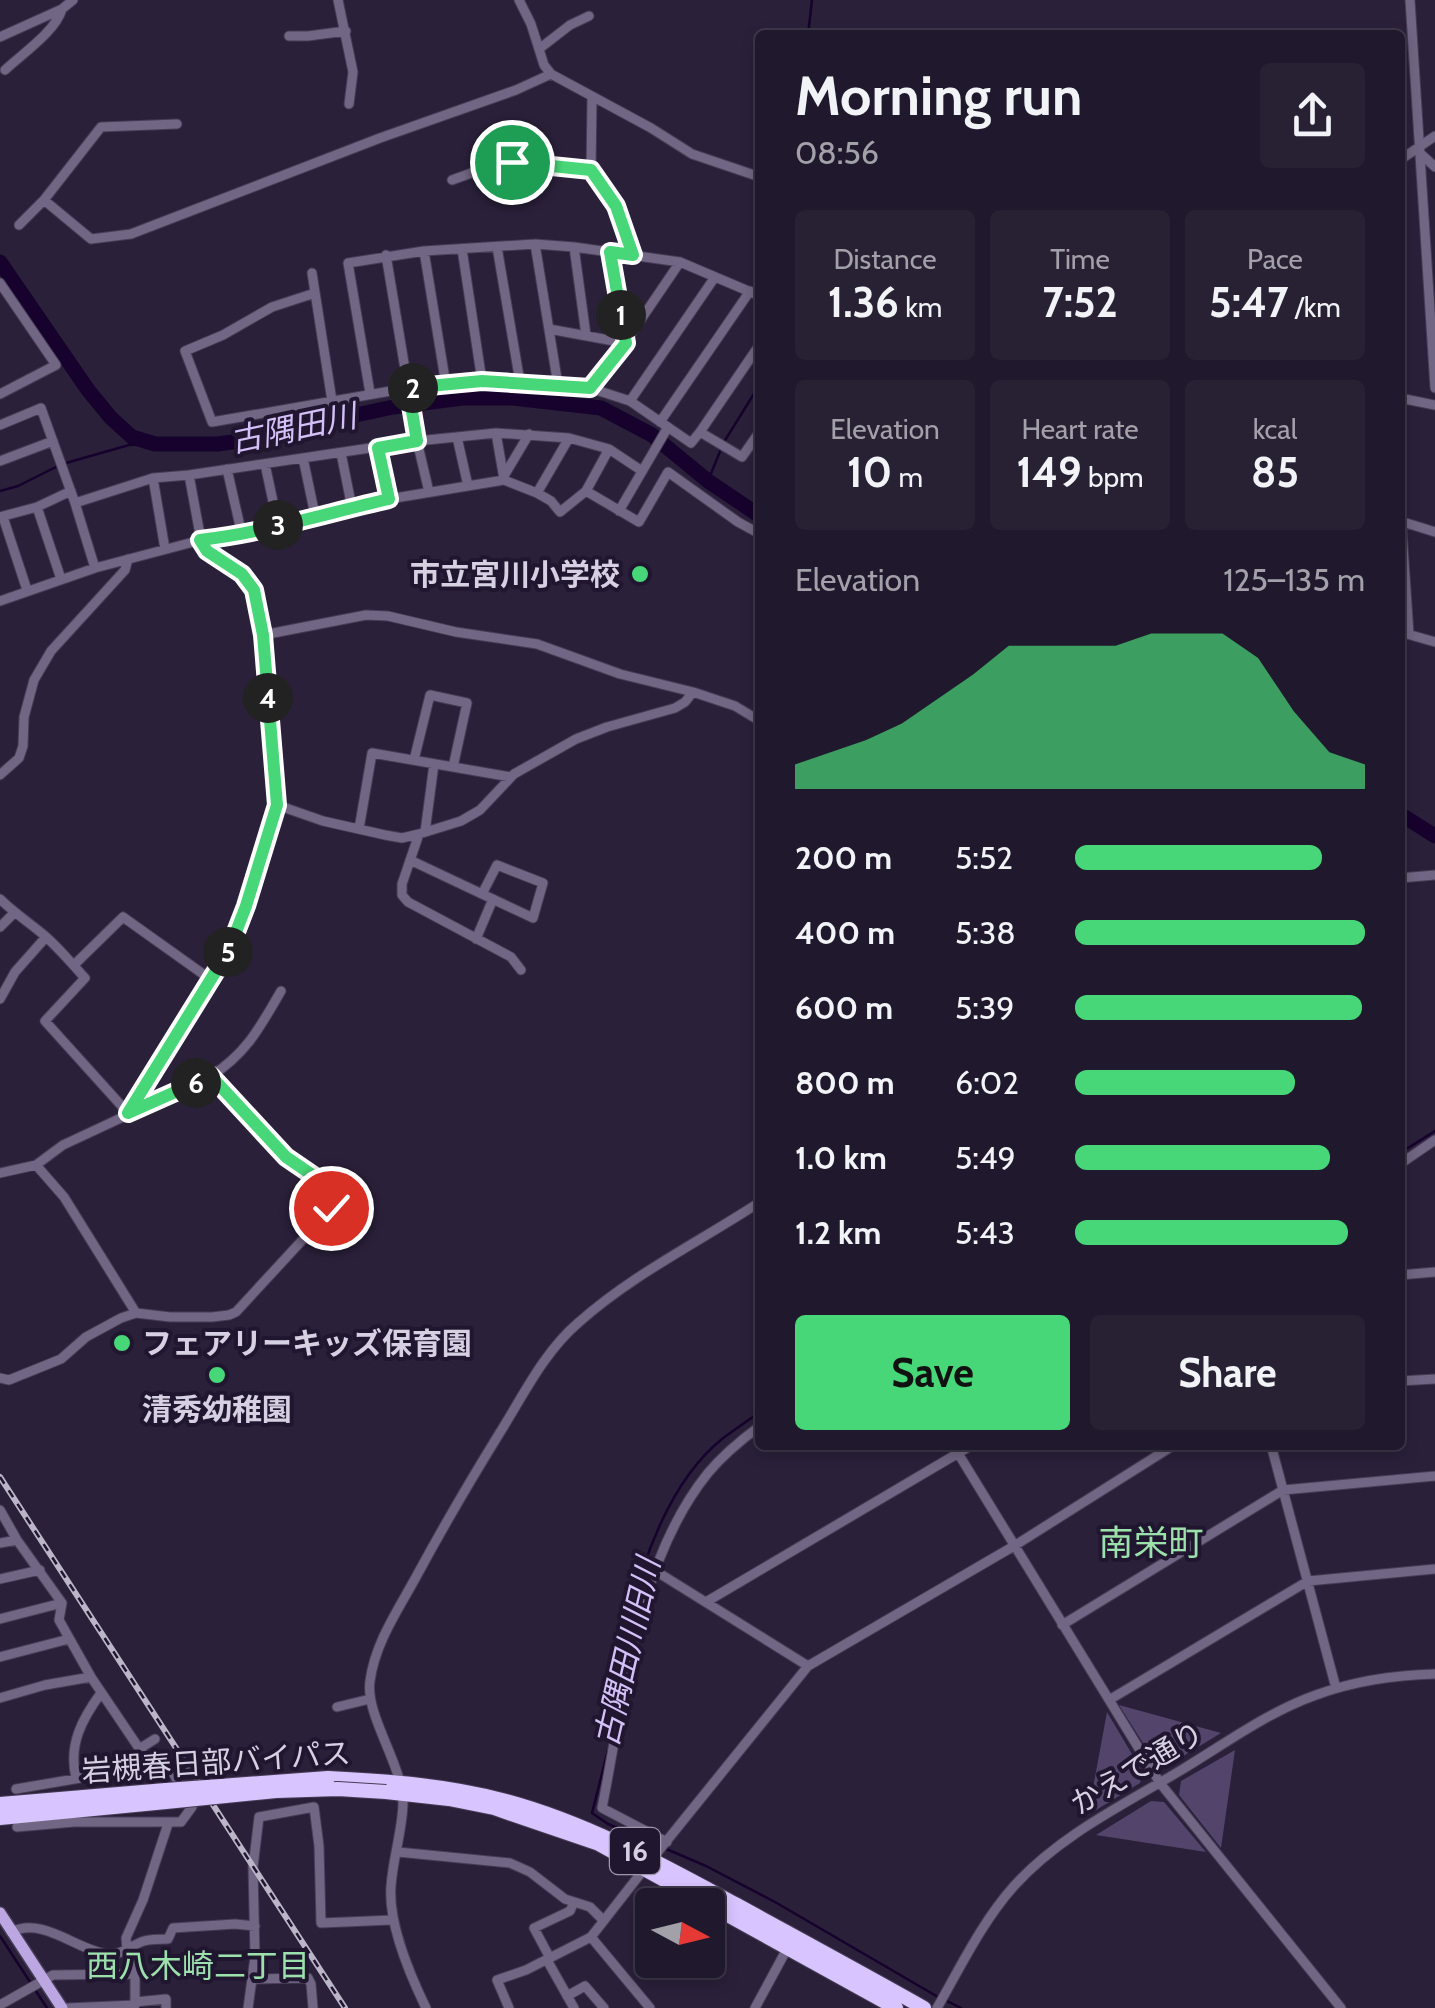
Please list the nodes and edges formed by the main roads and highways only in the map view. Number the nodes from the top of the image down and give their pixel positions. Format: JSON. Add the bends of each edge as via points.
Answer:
{"nodes":[{"id":1,"x":166,"y":1796,"type":"junction"},
{"id":2,"x":0,"y":1804,"type":"edge"},
{"id":3,"x":0,"y":1818,"type":"edge"},
{"id":4,"x":648,"y":1864,"type":"junction"},
{"id":5,"x":0,"y":1913,"type":"edge"},
{"id":6,"x":64,"y":2008,"type":"edge"},
{"id":7,"x":896,"y":2008,"type":"edge"},
{"id":8,"x":924,"y":2008,"type":"edge"}],
"edges":[{"from":1,"to":2,"type":"highway","name":"岩槻春日部バイパス","number":"16"},
{"from":1,"to":3,"type":"highway","name":"岩槻春日部バイパス","number":"16"},
{"from":1,"to":4,"type":"highway","name":"岩槻春日部バイパス","number":"16","bridge":true,"via":[[328,1778],[393,1787],[494,1808]]},
{"from":4,"to":7,"type":"highway","name":"岩槻春日部バイパス","number":"16"},
{"from":4,"to":8,"type":"highway","name":"岩槻春日部バイパス","number":"16"},
{"from":5,"to":6,"type":"main road","via":[[36,1984]]}]}
